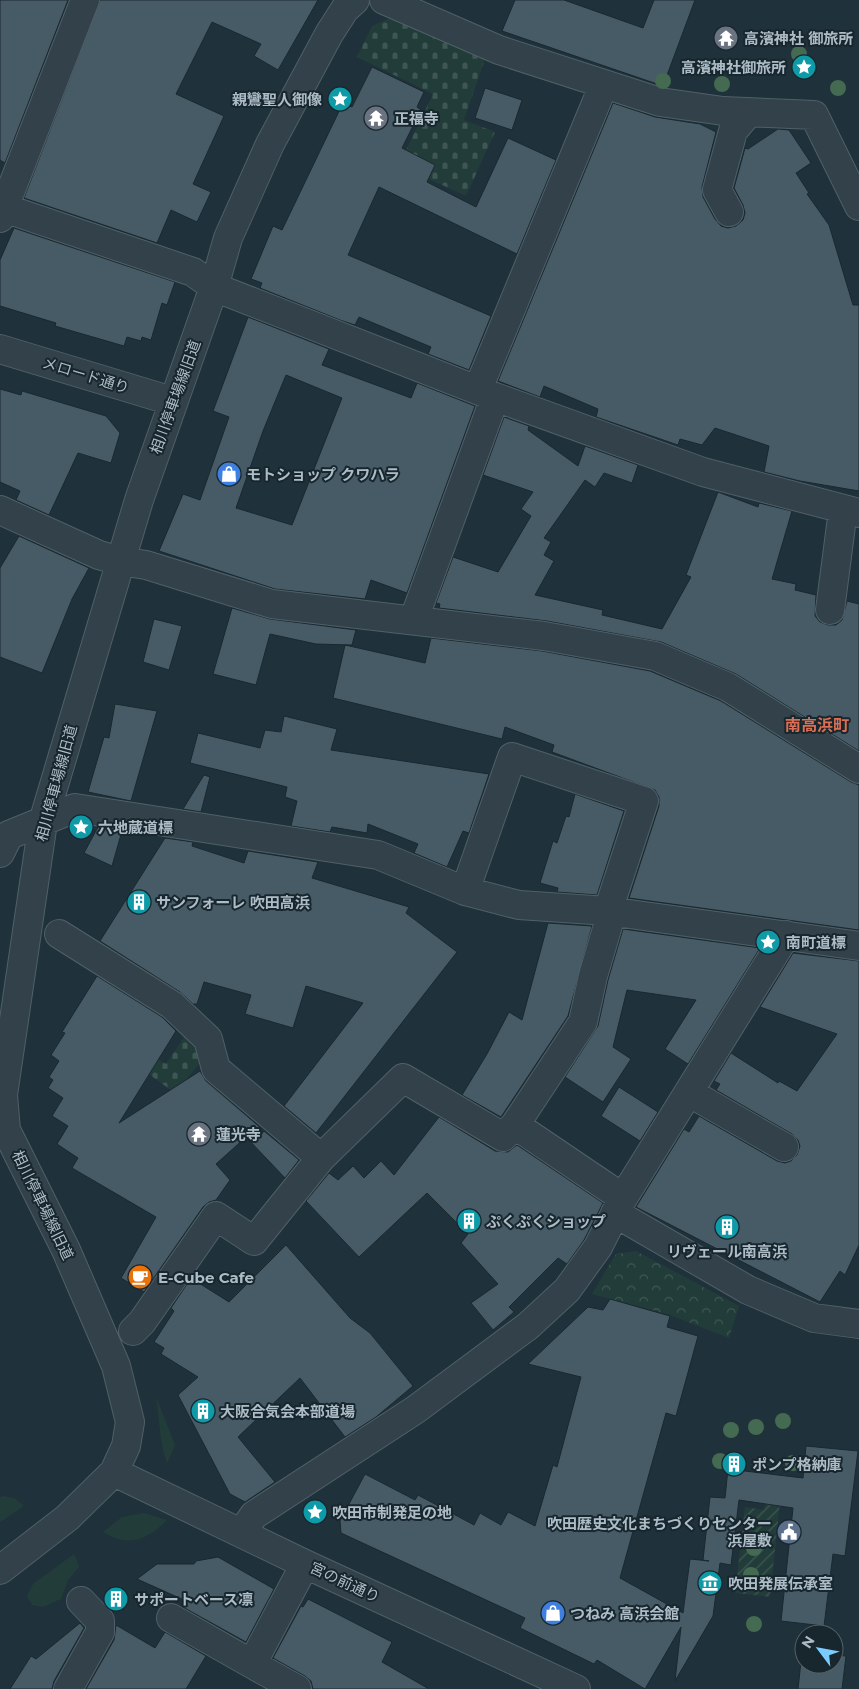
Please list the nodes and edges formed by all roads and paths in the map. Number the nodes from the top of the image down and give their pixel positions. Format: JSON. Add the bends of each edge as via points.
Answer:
{"nodes":[{"id":1,"x":85,"y":0,"type":"edge"},
{"id":2,"x":355,"y":0,"type":"edge"},
{"id":3,"x":384,"y":0,"type":"edge"},
{"id":4,"x":604,"y":84,"type":"junction"},
{"id":5,"x":749,"y":112,"type":"junction"},
{"id":6,"x":4,"y":197,"type":"edge"},
{"id":7,"x":859,"y":206,"type":"edge"},
{"id":8,"x":729,"y":212,"type":"dead end"},
{"id":9,"x":214,"y":287,"type":"junction"},
{"id":10,"x":0,"y":349,"type":"edge"},
{"id":11,"x":487,"y":393,"type":"junction"},
{"id":12,"x":172,"y":401,"type":"junction"},
{"id":13,"x":0,"y":510,"type":"edge"},
{"id":14,"x":851,"y":511,"type":"edge"},
{"id":15,"x":120,"y":561,"type":"junction"},
{"id":16,"x":830,"y":610,"type":"dead end"},
{"id":17,"x":414,"y":619,"type":"junction"},
{"id":18,"x":859,"y":769,"type":"edge"},
{"id":19,"x":43,"y":822,"type":"junction"},
{"id":20,"x":3,"y":838,"type":"edge"},
{"id":21,"x":466,"y":891,"type":"junction"},
{"id":22,"x":608,"y":911,"type":"junction"},
{"id":23,"x":59,"y":934,"type":"dead end"},
{"id":24,"x":786,"y":935,"type":"junction"},
{"id":25,"x":859,"y":946,"type":"edge"},
{"id":26,"x":690,"y":1093,"type":"junction"},
{"id":27,"x":515,"y":1125,"type":"junction"},
{"id":28,"x":3,"y":1130,"type":"edge"},
{"id":29,"x":784,"y":1147,"type":"dead end"},
{"id":30,"x":321,"y":1158,"type":"junction"},
{"id":31,"x":619,"y":1206,"type":"junction"},
{"id":32,"x":859,"y":1324,"type":"edge"},
{"id":33,"x":133,"y":1331,"type":"dead end"},
{"id":34,"x":114,"y":1472,"type":"junction"},
{"id":35,"x":242,"y":1532,"type":"junction"},
{"id":36,"x":306,"y":1564,"type":"junction"},
{"id":37,"x":0,"y":1570,"type":"edge"},
{"id":38,"x":81,"y":1601,"type":"dead end"},
{"id":39,"x":171,"y":1618,"type":"dead end"},
{"id":40,"x":252,"y":1664,"type":"junction"},
{"id":41,"x":68,"y":1689,"type":"edge"},
{"id":42,"x":297,"y":1689,"type":"edge"},
{"id":43,"x":576,"y":1689,"type":"edge"}],
"edges":[{"from":1,"to":6,"type":"street"},
{"from":2,"to":9,"type":"street","name":"相川停車場線旧道","via":[[329,34],[270,144],[228,238]]},
{"from":3,"to":4,"type":"street","via":[[499,50]]},
{"from":4,"to":5,"type":"street","via":[[660,102],[723,112]]},
{"from":4,"to":11,"type":"street"},
{"from":5,"to":7,"type":"street","via":[[814,115]]},
{"from":5,"to":8,"type":"street","via":[[733,131],[716,190]]},
{"from":6,"to":9,"type":"street","via":[[193,272]]},
{"from":9,"to":11,"type":"street"},
{"from":9,"to":12,"type":"street","name":"相川停車場線旧道"},
{"from":10,"to":12,"type":"street","name":"メロード通り"},
{"from":11,"to":14,"type":"street","via":[[703,472]]},
{"from":11,"to":17,"type":"street"},
{"from":12,"to":15,"type":"street","name":"相川停車場線旧道"},
{"from":13,"to":15,"type":"street","via":[[99,555]]},
{"from":14,"to":16,"type":"street"},
{"from":15,"to":17,"type":"street","via":[[146,565],[272,604]]},
{"from":15,"to":19,"type":"street","name":"相川停車場線旧道"},
{"from":17,"to":18,"type":"street","via":[[544,636],[655,656],[728,687]]},
{"from":19,"to":20,"type":"street"},
{"from":19,"to":21,"type":"street","via":[[75,808],[378,855]]},
{"from":19,"to":28,"type":"street","name":"相川停車場線旧道","via":[[4,1095]]},
{"from":21,"to":22,"type":"street","via":[[520,905]]},
{"from":21,"to":22,"type":"street","via":[[512,757],[644,801]]},
{"from":22,"to":24,"type":"street"},
{"from":22,"to":27,"type":"street","via":[[609,922],[583,1022]]},
{"from":23,"to":30,"type":"street","via":[[172,1005],[208,1040],[216,1069]]},
{"from":24,"to":25,"type":"street"},
{"from":24,"to":26,"type":"street"},
{"from":26,"to":29,"type":"street"},
{"from":26,"to":31,"type":"street"},
{"from":27,"to":30,"type":"street","via":[[503,1137],[403,1078]]},
{"from":27,"to":31,"type":"street"},
{"from":28,"to":34,"type":"street","name":"相川停車場線旧道","via":[[66,1250],[116,1366],[130,1422],[126,1446]]},
{"from":30,"to":33,"type":"street","via":[[254,1241],[216,1216]]},
{"from":31,"to":32,"type":"street","via":[[748,1290],[814,1318]]},
{"from":31,"to":35,"type":"street","via":[[598,1247],[567,1290],[528,1326],[415,1410],[254,1515]]},
{"from":34,"to":35,"type":"street","name":"宮の前通り"},
{"from":34,"to":37,"type":"street","name":"相川停車場線旧道","via":[[68,1518]]},
{"from":35,"to":36,"type":"street","name":"宮の前通り"},
{"from":36,"to":40,"type":"street"},
{"from":36,"to":43,"type":"street","name":"宮の前通り"},
{"from":38,"to":41,"type":"street","via":[[100,1621],[100,1632]]},
{"from":39,"to":40,"type":"street"},
{"from":40,"to":42,"type":"street"}]}
